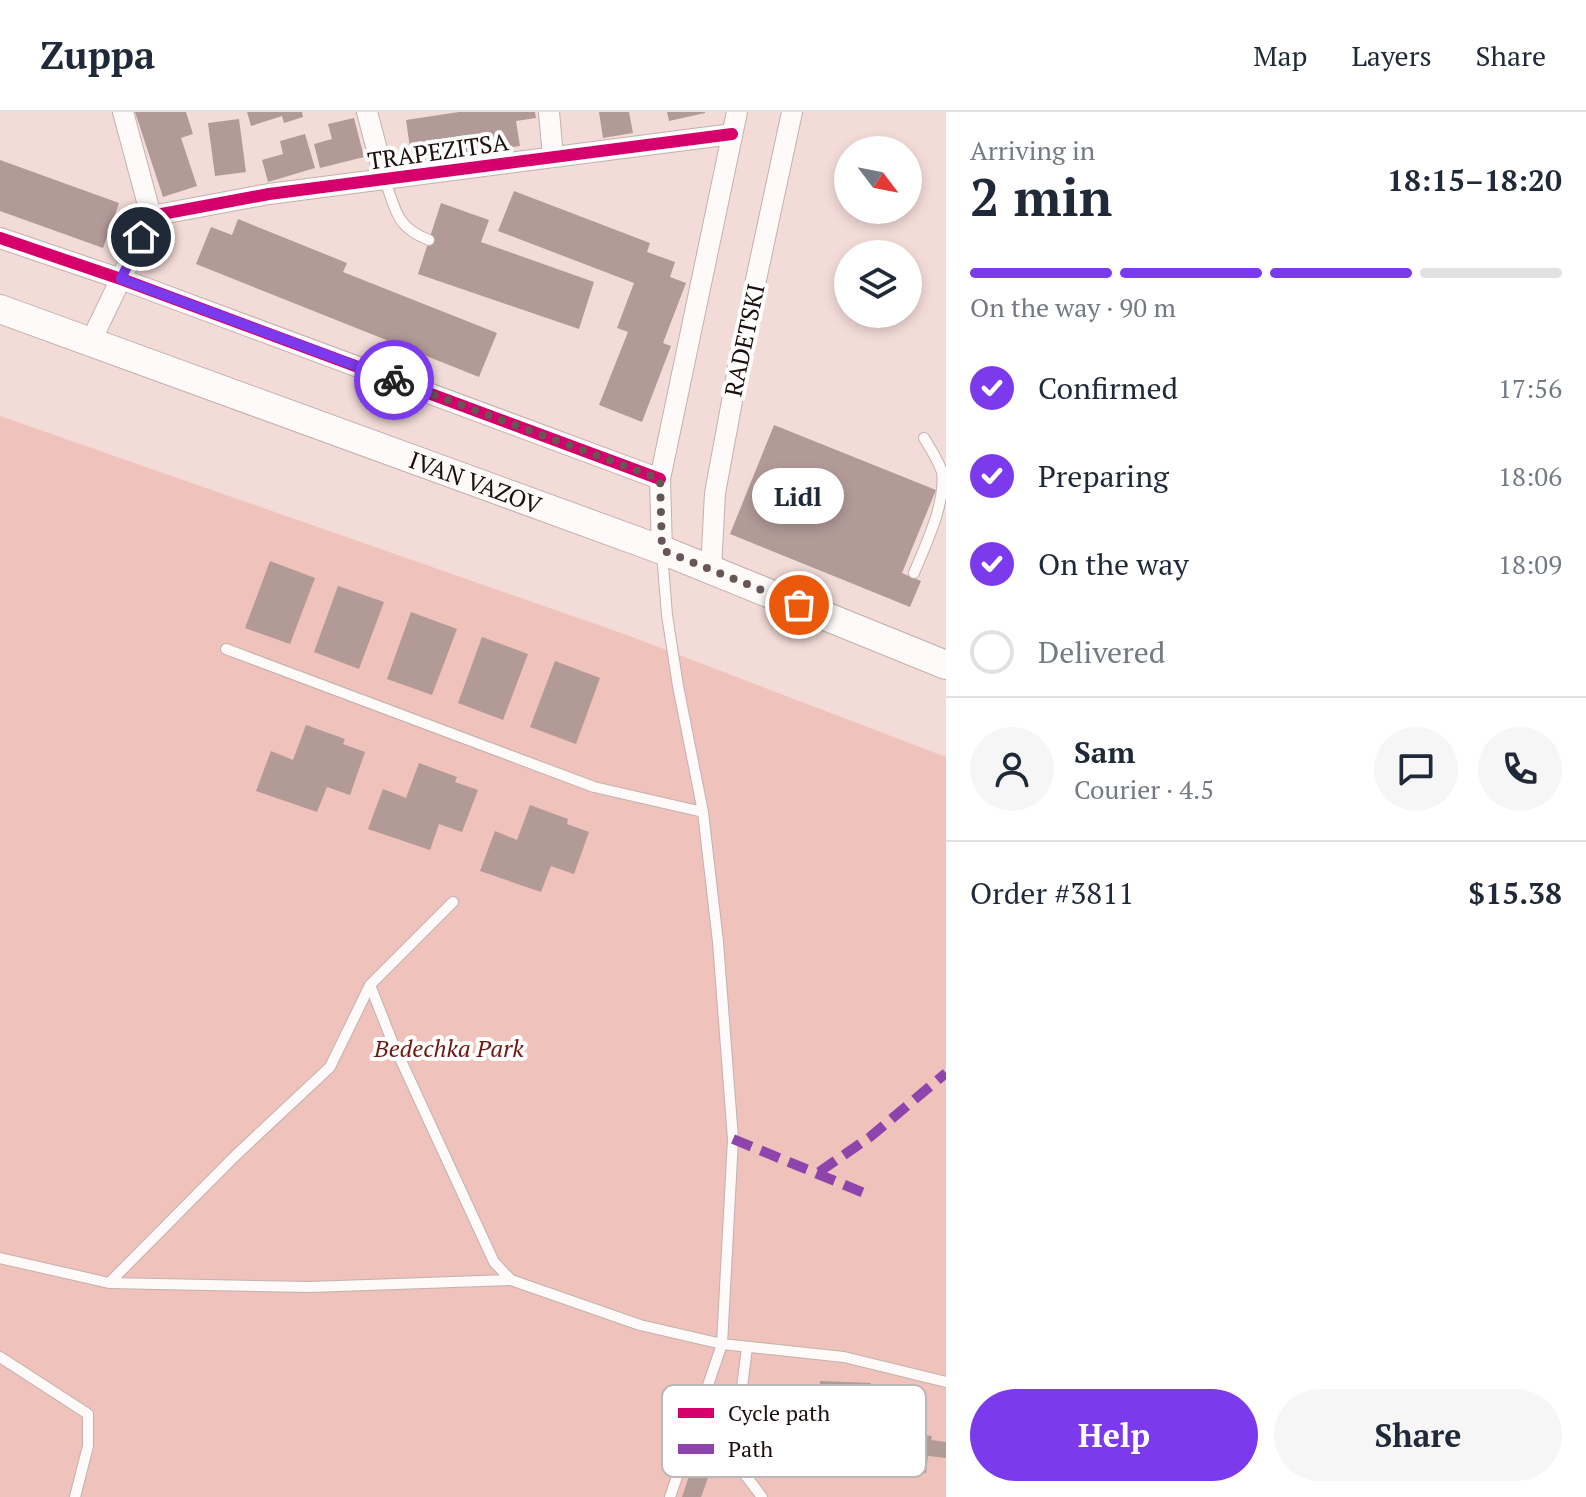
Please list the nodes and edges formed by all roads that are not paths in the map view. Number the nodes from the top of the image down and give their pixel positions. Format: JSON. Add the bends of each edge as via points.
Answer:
{"nodes":[{"id":1,"x":123,"y":112,"type":"edge"},
{"id":2,"x":367,"y":112,"type":"edge"},
{"id":3,"x":549,"y":112,"type":"edge"},
{"id":4,"x":737,"y":112,"type":"edge"},
{"id":5,"x":792,"y":112,"type":"edge"},
{"id":6,"x":732,"y":134,"type":"junction"},
{"id":7,"x":553,"y":157,"type":"junction"},
{"id":8,"x":385,"y":180,"type":"junction"},
{"id":9,"x":151,"y":216,"type":"junction"},
{"id":10,"x":0,"y":238,"type":"edge"},
{"id":11,"x":429,"y":240,"type":"dead end"},
{"id":12,"x":121,"y":279,"type":"junction"},
{"id":13,"x":0,"y":309,"type":"edge"},
{"id":14,"x":91,"y":341,"type":"junction"},
{"id":15,"x":924,"y":438,"type":"dead end"},
{"id":16,"x":660,"y":479,"type":"junction"},
{"id":17,"x":662,"y":550,"type":"junction"},
{"id":18,"x":711,"y":570,"type":"junction"},
{"id":19,"x":914,"y":573,"type":"dead end"},
{"id":20,"x":226,"y":649,"type":"dead end"},
{"id":21,"x":946,"y":665,"type":"edge"},
{"id":22,"x":703,"y":812,"type":"junction"},
{"id":23,"x":453,"y":902,"type":"dead end"},
{"id":24,"x":370,"y":985,"type":"junction"},
{"id":25,"x":0,"y":1258,"type":"edge"},
{"id":26,"x":511,"y":1280,"type":"junction"},
{"id":27,"x":109,"y":1283,"type":"junction"},
{"id":28,"x":722,"y":1344,"type":"junction"},
{"id":29,"x":747,"y":1347,"type":"junction"},
{"id":30,"x":0,"y":1357,"type":"edge"},
{"id":31,"x":946,"y":1382,"type":"edge"},
{"id":32,"x":708,"y":1385,"type":"edge"},
{"id":33,"x":742,"y":1385,"type":"edge"},
{"id":34,"x":677,"y":1477,"type":"edge"},
{"id":35,"x":747,"y":1477,"type":"edge"},
{"id":36,"x":75,"y":1497,"type":"edge"},
{"id":37,"x":670,"y":1497,"type":"edge"},
{"id":38,"x":762,"y":1497,"type":"edge"}],
"edges":[{"from":1,"to":9,"type":"street"},
{"from":2,"to":8,"type":"street"},
{"from":3,"to":7,"type":"street"},
{"from":4,"to":6,"type":"street"},
{"from":5,"to":18,"type":"street","name":"RADETSKI","via":[[717,479]]},
{"from":6,"to":7,"type":"street","name":"TRAPEZITSA"},
{"from":6,"to":16,"type":"street"},
{"from":7,"to":8,"type":"street","name":"TRAPEZITSA"},
{"from":8,"to":9,"type":"street","name":"TRAPEZITSA"},
{"from":8,"to":11,"type":"lane","via":[[399,221]]},
{"from":9,"to":12,"type":"street"},
{"from":10,"to":12,"type":"street"},
{"from":12,"to":14,"type":"street"},
{"from":12,"to":16,"type":"street"},
{"from":13,"to":14,"type":"main road","name":"IVAN VAZOV"},
{"from":14,"to":17,"type":"main road","name":"IVAN VAZOV"},
{"from":15,"to":19,"type":"lane","via":[[943,473],[945,489]]},
{"from":16,"to":17,"type":"street"},
{"from":17,"to":18,"type":"main road","name":"IVAN VAZOV"},
{"from":17,"to":22,"type":"lane","via":[[678,686]]},
{"from":18,"to":21,"type":"main road","name":"IVAN VAZOV"},
{"from":20,"to":22,"type":"lane","via":[[594,787]]},
{"from":22,"to":28,"type":"lane","via":[[733,1139]]},
{"from":23,"to":24,"type":"lane"},
{"from":24,"to":26,"type":"lane","via":[[494,1262]]},
{"from":24,"to":27,"type":"lane","via":[[330,1067]]},
{"from":25,"to":27,"type":"lane"},
{"from":26,"to":27,"type":"lane","via":[[310,1287]]},
{"from":26,"to":28,"type":"lane","via":[[640,1325]]},
{"from":28,"to":29,"type":"lane"},
{"from":28,"to":32,"type":"lane"},
{"from":29,"to":31,"type":"lane","via":[[844,1357]]},
{"from":29,"to":33,"type":"lane"},
{"from":30,"to":36,"type":"lane","via":[[88,1414],[88,1446]]},
{"from":34,"to":37,"type":"lane"},
{"from":35,"to":38,"type":"lane"}]}
